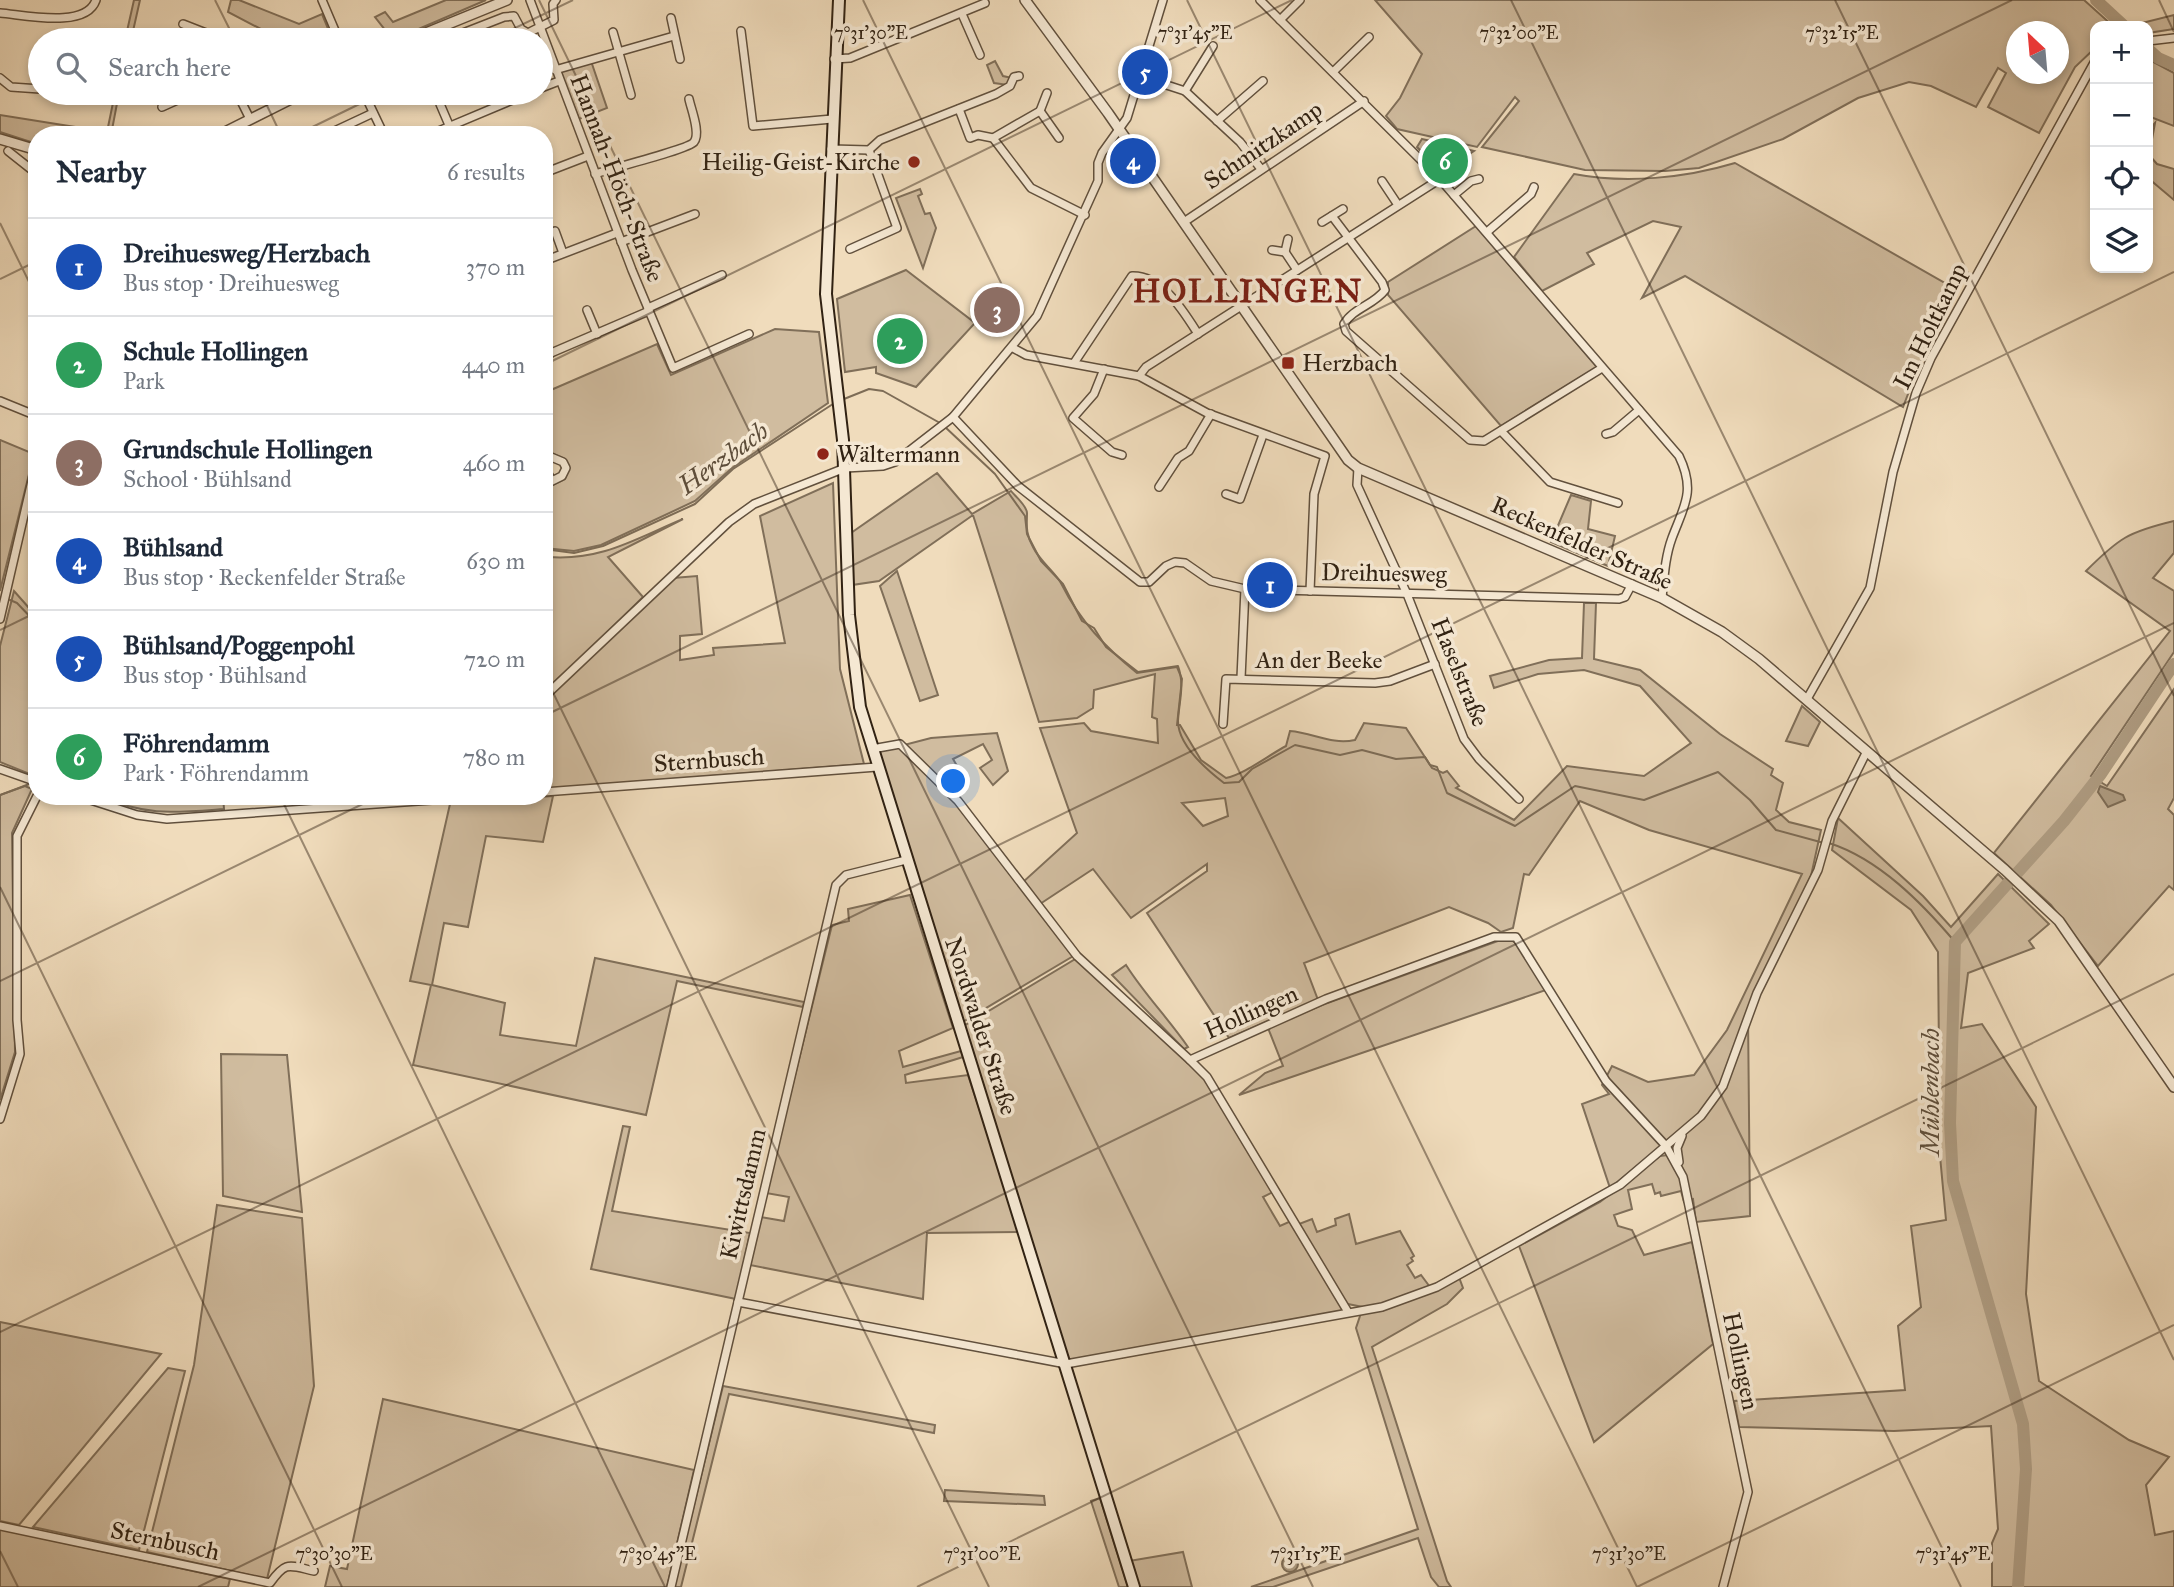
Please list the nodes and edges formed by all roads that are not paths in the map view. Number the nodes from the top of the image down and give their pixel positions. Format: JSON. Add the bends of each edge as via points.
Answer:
{"nodes":[{"id":1,"x":96,"y":0,"type":"edge"},
{"id":2,"x":322,"y":0,"type":"edge"},
{"id":3,"x":507,"y":0,"type":"edge"},
{"id":4,"x":530,"y":0,"type":"edge"},
{"id":5,"x":556,"y":0,"type":"edge"},
{"id":6,"x":839,"y":0,"type":"edge"},
{"id":7,"x":1025,"y":0,"type":"edge"},
{"id":8,"x":1163,"y":0,"type":"edge"},
{"id":9,"x":1260,"y":0,"type":"edge"},
{"id":10,"x":1300,"y":0,"type":"edge"},
{"id":11,"x":985,"y":3,"type":"dead end"},
{"id":12,"x":0,"y":13,"type":"edge"},
{"id":13,"x":962,"y":14,"type":"junction"},
{"id":14,"x":671,"y":18,"type":"dead end"},
{"id":15,"x":1280,"y":20,"type":"junction"},
{"id":16,"x":183,"y":24,"type":"dead end"},
{"id":17,"x":193,"y":28,"type":"edge"},
{"id":18,"x":334,"y":28,"type":"edge"},
{"id":19,"x":438,"y":28,"type":"edge"},
{"id":20,"x":474,"y":28,"type":"edge"},
{"id":21,"x":520,"y":28,"type":"edge"},
{"id":22,"x":540,"y":28,"type":"joint"},
{"id":23,"x":741,"y":31,"type":"dead end"},
{"id":24,"x":613,"y":32,"type":"dead end"},
{"id":25,"x":674,"y":36,"type":"junction"},
{"id":26,"x":1369,"y":37,"type":"dead end"},
{"id":27,"x":2174,"y":37,"type":"edge"},
{"id":28,"x":2153,"y":40,"type":"edge"},
{"id":29,"x":1213,"y":46,"type":"dead end"},
{"id":30,"x":618,"y":50,"type":"junction"},
{"id":31,"x":980,"y":55,"type":"dead end"},
{"id":32,"x":681,"y":59,"type":"dead end"},
{"id":33,"x":834,"y":59,"type":"junction"},
{"id":34,"x":553,"y":64,"type":"edge"},
{"id":35,"x":555,"y":70,"type":"junction"},
{"id":36,"x":2090,"y":70,"type":"edge"},
{"id":37,"x":1333,"y":72,"type":"junction"},
{"id":38,"x":1019,"y":76,"type":"dead end"},
{"id":39,"x":1139,"y":76,"type":"junction"},
{"id":40,"x":0,"y":78,"type":"edge"},
{"id":41,"x":559,"y":81,"type":"junction"},
{"id":42,"x":1263,"y":81,"type":"dead end"},
{"id":43,"x":553,"y":83,"type":"edge"},
{"id":44,"x":28,"y":89,"type":"edge"},
{"id":45,"x":1185,"y":91,"type":"junction"},
{"id":46,"x":1047,"y":93,"type":"dead end"},
{"id":47,"x":631,"y":95,"type":"dead end"},
{"id":48,"x":689,"y":99,"type":"dead end"},
{"id":49,"x":1364,"y":101,"type":"junction"},
{"id":50,"x":166,"y":105,"type":"edge"},
{"id":51,"x":243,"y":105,"type":"edge"},
{"id":52,"x":279,"y":105,"type":"edge"},
{"id":53,"x":369,"y":105,"type":"edge"},
{"id":54,"x":440,"y":105,"type":"edge"},
{"id":55,"x":497,"y":105,"type":"edge"},
{"id":56,"x":162,"y":107,"type":"dead end"},
{"id":57,"x":959,"y":109,"type":"junction"},
{"id":58,"x":1040,"y":110,"type":"junction"},
{"id":59,"x":373,"y":113,"type":"junction"},
{"id":60,"x":250,"y":119,"type":"junction"},
{"id":61,"x":832,"y":119,"type":"junction"},
{"id":62,"x":1217,"y":121,"type":"junction"},
{"id":63,"x":449,"y":125,"type":"joint"},
{"id":64,"x":236,"y":126,"type":"edge"},
{"id":65,"x":345,"y":126,"type":"edge"},
{"id":66,"x":380,"y":126,"type":"edge"},
{"id":67,"x":1119,"y":129,"type":"junction"},
{"id":68,"x":993,"y":138,"type":"junction"},
{"id":69,"x":1059,"y":138,"type":"dead end"},
{"id":70,"x":0,"y":139,"type":"edge"},
{"id":71,"x":28,"y":147,"type":"edge"},
{"id":72,"x":831,"y":149,"type":"junction"},
{"id":73,"x":8,"y":150,"type":"dead end"},
{"id":74,"x":869,"y":150,"type":"junction"},
{"id":75,"x":588,"y":156,"type":"junction"},
{"id":76,"x":28,"y":167,"type":"edge"},
{"id":77,"x":1261,"y":169,"type":"junction"},
{"id":78,"x":553,"y":170,"type":"edge"},
{"id":79,"x":595,"y":174,"type":"junction"},
{"id":80,"x":1440,"y":179,"type":"junction"},
{"id":81,"x":1479,"y":180,"type":"dead end"},
{"id":82,"x":1382,"y":181,"type":"dead end"},
{"id":83,"x":1534,"y":187,"type":"dead end"},
{"id":84,"x":1454,"y":195,"type":"junction"},
{"id":85,"x":1398,"y":205,"type":"junction"},
{"id":86,"x":1343,"y":209,"type":"dead end"},
{"id":87,"x":695,"y":214,"type":"dead end"},
{"id":88,"x":1085,"y":215,"type":"junction"},
{"id":89,"x":1332,"y":216,"type":"junction"},
{"id":90,"x":1184,"y":222,"type":"junction"},
{"id":91,"x":1322,"y":222,"type":"dead end"},
{"id":92,"x":555,"y":231,"type":"dead end"},
{"id":93,"x":1487,"y":232,"type":"junction"},
{"id":94,"x":617,"y":233,"type":"junction"},
{"id":95,"x":1289,"y":239,"type":"dead end"},
{"id":96,"x":1347,"y":239,"type":"junction"},
{"id":97,"x":621,"y":242,"type":"junction"},
{"id":98,"x":850,"y":249,"type":"dead end"},
{"id":99,"x":1272,"y":250,"type":"dead end"},
{"id":100,"x":1284,"y":252,"type":"junction"},
{"id":101,"x":563,"y":253,"type":"junction"},
{"id":102,"x":553,"y":257,"type":"edge"},
{"id":103,"x":1297,"y":270,"type":"junction"},
{"id":104,"x":722,"y":275,"type":"dead end"},
{"id":105,"x":1241,"y":306,"type":"junction"},
{"id":106,"x":648,"y":309,"type":"junction"},
{"id":107,"x":587,"y":310,"type":"dead end"},
{"id":108,"x":597,"y":334,"type":"junction"},
{"id":109,"x":749,"y":334,"type":"dead end"},
{"id":110,"x":1198,"y":334,"type":"junction"},
{"id":111,"x":1013,"y":348,"type":"junction"},
{"id":112,"x":553,"y":352,"type":"edge"},
{"id":113,"x":1074,"y":363,"type":"junction"},
{"id":114,"x":1602,"y":368,"type":"junction"},
{"id":115,"x":1104,"y":369,"type":"junction"},
{"id":116,"x":1139,"y":376,"type":"junction"},
{"id":117,"x":0,"y":401,"type":"edge"},
{"id":118,"x":1639,"y":410,"type":"junction"},
{"id":119,"x":28,"y":412,"type":"edge"},
{"id":120,"x":1211,"y":414,"type":"junction"},
{"id":121,"x":949,"y":420,"type":"junction"},
{"id":122,"x":1501,"y":431,"type":"junction"},
{"id":123,"x":1606,"y":434,"type":"dead end"},
{"id":124,"x":1263,"y":435,"type":"junction"},
{"id":125,"x":1122,"y":455,"type":"dead end"},
{"id":126,"x":553,"y":457,"type":"edge"},
{"id":127,"x":845,"y":468,"type":"junction"},
{"id":128,"x":1358,"y":468,"type":"junction"},
{"id":129,"x":553,"y":480,"type":"edge"},
{"id":130,"x":1159,"y":487,"type":"dead end"},
{"id":131,"x":1226,"y":494,"type":"dead end"},
{"id":132,"x":28,"y":498,"type":"edge"},
{"id":133,"x":1618,"y":503,"type":"dead end"},
{"id":134,"x":1632,"y":584,"type":"junction"},
{"id":135,"x":1245,"y":589,"type":"junction"},
{"id":136,"x":1310,"y":591,"type":"junction"},
{"id":137,"x":1407,"y":594,"type":"junction"},
{"id":138,"x":1662,"y":598,"type":"junction"},
{"id":139,"x":0,"y":619,"type":"edge"},
{"id":140,"x":1435,"y":664,"type":"junction"},
{"id":141,"x":1241,"y":678,"type":"junction"},
{"id":142,"x":553,"y":688,"type":"edge"},
{"id":143,"x":1807,"y":699,"type":"junction"},
{"id":144,"x":1223,"y":724,"type":"dead end"},
{"id":145,"x":872,"y":749,"type":"junction"},
{"id":146,"x":1867,"y":751,"type":"junction"},
{"id":147,"x":877,"y":767,"type":"junction"},
{"id":148,"x":0,"y":769,"type":"edge"},
{"id":149,"x":28,"y":779,"type":"edge"},
{"id":150,"x":553,"y":791,"type":"edge"},
{"id":151,"x":1519,"y":799,"type":"dead end"},
{"id":152,"x":32,"y":805,"type":"edge"},
{"id":153,"x":106,"y":805,"type":"edge"},
{"id":154,"x":343,"y":805,"type":"edge"},
{"id":155,"x":906,"y":860,"type":"junction"},
{"id":156,"x":1190,"y":1060,"type":"junction"},
{"id":157,"x":2174,"y":1087,"type":"edge"},
{"id":158,"x":0,"y":1119,"type":"edge"},
{"id":159,"x":1685,"y":1131,"type":"junction"},
{"id":160,"x":1666,"y":1146,"type":"junction"},
{"id":161,"x":1679,"y":1166,"type":"junction"},
{"id":162,"x":738,"y":1302,"type":"junction"},
{"id":163,"x":1348,"y":1312,"type":"junction"},
{"id":164,"x":1066,"y":1364,"type":"junction"},
{"id":165,"x":0,"y":1525,"type":"edge"},
{"id":166,"x":314,"y":1571,"type":"dead end"},
{"id":167,"x":671,"y":1587,"type":"edge"},
{"id":168,"x":1134,"y":1587,"type":"edge"},
{"id":169,"x":1723,"y":1587,"type":"edge"}],
"edges":[{"from":1,"to":12,"type":"street","via":[[85,14],[73,18]]},
{"from":2,"to":18,"type":"street"},
{"from":3,"to":19,"type":"street"},
{"from":4,"to":22,"type":"street","name":"Hannah-Höch-Straße"},
{"from":5,"to":22,"type":"street","via":[[554,20]]},
{"from":6,"to":33,"type":"main road","name":"Nordwalder Straße"},
{"from":7,"to":67,"type":"street","name":"Reckenfelder Straße"},
{"from":8,"to":39,"type":"street"},
{"from":9,"to":15,"type":"street"},
{"from":10,"to":15,"type":"street"},
{"from":11,"to":13,"type":"street"},
{"from":13,"to":31,"type":"street"},
{"from":13,"to":33,"type":"street","via":[[850,58]]},
{"from":14,"to":25,"type":"street"},
{"from":15,"to":37,"type":"street"},
{"from":16,"to":17,"type":"street"},
{"from":20,"to":21,"type":"street","via":[[504,16],[514,16]]},
{"from":23,"to":61,"type":"street","via":[[753,126]]},
{"from":24,"to":30,"type":"street"},
{"from":25,"to":30,"type":"street"},
{"from":25,"to":32,"type":"street"},
{"from":26,"to":37,"type":"street"},
{"from":27,"to":28,"type":"street"},
{"from":29,"to":45,"type":"street"},
{"from":30,"to":35,"type":"street"},
{"from":30,"to":47,"type":"street"},
{"from":33,"to":61,"type":"main road","name":"Nordwalder Straße"},
{"from":34,"to":35,"type":"street","name":"Hannah-Höch-Straße"},
{"from":35,"to":41,"type":"street","name":"Hannah-Höch-Straße"},
{"from":36,"to":143,"type":"street","name":"Im Holtkamp","via":[[1931,358],[1904,432],[1870,588]]},
{"from":37,"to":49,"type":"street"},
{"from":38,"to":57,"type":"street","via":[[996,94]]},
{"from":39,"to":45,"type":"street"},
{"from":39,"to":67,"type":"street","via":[[1127,118]]},
{"from":40,"to":44,"type":"street","via":[[11,88]]},
{"from":41,"to":43,"type":"street"},
{"from":41,"to":75,"type":"street","name":"Hannah-Höch-Straße"},
{"from":42,"to":62,"type":"street"},
{"from":45,"to":62,"type":"street"},
{"from":46,"to":58,"type":"street"},
{"from":48,"to":79,"type":"street","via":[[694,142],[684,149]]},
{"from":49,"to":77,"type":"street","name":"Schmitzkamp"},
{"from":49,"to":80,"type":"street"},
{"from":50,"to":56,"type":"street"},
{"from":51,"to":60,"type":"street"},
{"from":52,"to":60,"type":"street"},
{"from":53,"to":59,"type":"street"},
{"from":54,"to":63,"type":"street"},
{"from":55,"to":63,"type":"street"},
{"from":57,"to":68,"type":"street","via":[[970,138]]},
{"from":57,"to":74,"type":"street","via":[[880,140]]},
{"from":58,"to":68,"type":"street"},
{"from":58,"to":69,"type":"street"},
{"from":59,"to":65,"type":"street"},
{"from":59,"to":66,"type":"street"},
{"from":60,"to":64,"type":"street"},
{"from":61,"to":72,"type":"main road","name":"Nordwalder Straße"},
{"from":62,"to":77,"type":"street"},
{"from":67,"to":88,"type":"street","via":[[1098,163],[1098,181]]},
{"from":67,"to":90,"type":"street","name":"Reckenfelder Straße"},
{"from":68,"to":88,"type":"street","via":[[1031,188]]},
{"from":70,"to":71,"type":"street"},
{"from":72,"to":74,"type":"street"},
{"from":72,"to":127,"type":"main road","name":"Nordwalder Straße","via":[[827,294]]},
{"from":73,"to":76,"type":"street"},
{"from":74,"to":98,"type":"street","via":[[897,228]]},
{"from":75,"to":78,"type":"street"},
{"from":75,"to":79,"type":"street","name":"Hannah-Höch-Straße"},
{"from":77,"to":90,"type":"street","name":"Schmitzkamp"},
{"from":79,"to":94,"type":"street","name":"Hannah-Höch-Straße"},
{"from":80,"to":84,"type":"street"},
{"from":80,"to":85,"type":"street"},
{"from":81,"to":84,"type":"street"},
{"from":82,"to":85,"type":"street"},
{"from":83,"to":93,"type":"street"},
{"from":84,"to":93,"type":"street"},
{"from":85,"to":96,"type":"street"},
{"from":86,"to":89,"type":"street"},
{"from":87,"to":97,"type":"street"},
{"from":88,"to":111,"type":"street","via":[[1044,305]]},
{"from":89,"to":91,"type":"street"},
{"from":89,"to":96,"type":"street"},
{"from":90,"to":105,"type":"street","name":"Reckenfelder Straße"},
{"from":92,"to":101,"type":"street"},
{"from":93,"to":114,"type":"street"},
{"from":94,"to":97,"type":"street","name":"Hannah-Höch-Straße"},
{"from":94,"to":101,"type":"street"},
{"from":95,"to":100,"type":"street"},
{"from":96,"to":103,"type":"street"},
{"from":96,"to":122,"type":"street","via":[[1385,290],[1348,317],[1346,331],[1470,440],[1484,442]]},
{"from":97,"to":106,"type":"street","name":"Hannah-Höch-Straße"},
{"from":99,"to":100,"type":"street"},
{"from":100,"to":103,"type":"street"},
{"from":101,"to":102,"type":"street"},
{"from":103,"to":105,"type":"street"},
{"from":104,"to":106,"type":"street"},
{"from":105,"to":110,"type":"street"},
{"from":105,"to":128,"type":"street","name":"Reckenfelder Straße","via":[[1337,448]]},
{"from":106,"to":108,"type":"street"},
{"from":106,"to":109,"type":"street","name":"Hannah-Höch-Straße","via":[[673,368]]},
{"from":107,"to":108,"type":"street"},
{"from":108,"to":112,"type":"street"},
{"from":110,"to":113,"type":"street","via":[[1170,296],[1140,276],[1132,276]]},
{"from":110,"to":116,"type":"street"},
{"from":111,"to":113,"type":"street","via":[[1026,355]]},
{"from":111,"to":121,"type":"street"},
{"from":113,"to":115,"type":"street"},
{"from":114,"to":118,"type":"street"},
{"from":114,"to":122,"type":"street"},
{"from":115,"to":116,"type":"street"},
{"from":115,"to":125,"type":"street","via":[[1094,394],[1073,418],[1112,452]]},
{"from":116,"to":120,"type":"street"},
{"from":117,"to":119,"type":"street"},
{"from":118,"to":123,"type":"street"},
{"from":118,"to":138,"type":"street","via":[[1679,456],[1687,477],[1688,499],[1668,553]]},
{"from":120,"to":124,"type":"street"},
{"from":120,"to":130,"type":"street","via":[[1189,451],[1178,458]]},
{"from":121,"to":127,"type":"street","via":[[895,462]]},
{"from":121,"to":135,"type":"street","name":"Dreihuesweg","via":[[1018,486],[1140,582],[1149,582],[1175,562],[1185,563],[1211,582]]},
{"from":122,"to":133,"type":"street","via":[[1550,482]]},
{"from":124,"to":131,"type":"street","via":[[1241,499]]},
{"from":124,"to":136,"type":"street","via":[[1325,456],[1314,494]]},
{"from":126,"to":129,"type":"street","via":[[563,461],[566,468]]},
{"from":127,"to":142,"type":"street","via":[[754,504],[729,522]]},
{"from":127,"to":145,"type":"main road","name":"Nordwalder Straße","via":[[853,664]]},
{"from":128,"to":134,"type":"street","name":"Reckenfelder Straße"},
{"from":128,"to":137,"type":"street","name":"Haselstraße","via":[[1357,485]]},
{"from":132,"to":139,"type":"street"},
{"from":134,"to":137,"type":"street","name":"Dreihuesweg","via":[[1619,599]]},
{"from":134,"to":138,"type":"street","name":"Reckenfelder Straße"},
{"from":135,"to":136,"type":"street","name":"Dreihuesweg"},
{"from":135,"to":141,"type":"street","name":"An der Beeke"},
{"from":136,"to":137,"type":"street","name":"Dreihuesweg"},
{"from":137,"to":140,"type":"street","name":"Haselstraße"},
{"from":138,"to":143,"type":"street","name":"Reckenfelder Straße","via":[[1722,632]]},
{"from":140,"to":141,"type":"street","name":"An der Beeke","via":[[1375,683]]},
{"from":140,"to":151,"type":"street","name":"Haselstraße","via":[[1465,739]]},
{"from":141,"to":144,"type":"street","name":"An der Beeke","via":[[1226,679]]},
{"from":143,"to":146,"type":"street","name":"Reckenfelder Straße"},
{"from":145,"to":147,"type":"main road","name":"Nordwalder Straße"},
{"from":145,"to":156,"type":"street","name":"Hollingen","via":[[900,744],[958,801],[1077,956]]},
{"from":146,"to":157,"type":"street","name":"Reckenfelder Straße","via":[[2021,884],[2073,939]]},
{"from":146,"to":159,"type":"street","via":[[1832,821],[1818,870],[1764,975],[1723,1086]]},
{"from":147,"to":150,"type":"street","name":"Sternbusch"},
{"from":147,"to":155,"type":"main road","name":"Nordwalder Straße"},
{"from":148,"to":149,"type":"street"},
{"from":152,"to":158,"type":"street","via":[[17,836],[20,1054]]},
{"from":153,"to":154,"type":"street","via":[[167,818]]},
{"from":155,"to":162,"type":"street","name":"Kiwittsdamm","via":[[846,875],[836,885]]},
{"from":155,"to":164,"type":"main road","name":"Nordwalder Straße"},
{"from":156,"to":160,"type":"street","name":"Hollingen","via":[[1326,999],[1507,935],[1523,945],[1606,1081]]},
{"from":156,"to":163,"type":"street","via":[[1207,1077]]},
{"from":159,"to":160,"type":"street"},
{"from":159,"to":161,"type":"street","via":[[1677,1148]]},
{"from":160,"to":161,"type":"street","name":"Hollingen"},
{"from":160,"to":163,"type":"street","via":[[1599,1198],[1437,1287],[1401,1302]]},
{"from":161,"to":169,"type":"street","name":"Hollingen","via":[[1748,1492]]},
{"from":162,"to":164,"type":"street"},
{"from":162,"to":167,"type":"street","name":"Kiwittsdamm"},
{"from":163,"to":164,"type":"street"},
{"from":164,"to":168,"type":"main road","name":"Nordwalder Straße"},
{"from":165,"to":166,"type":"street","name":"Sternbusch","via":[[270,1583],[288,1565]]}]}
